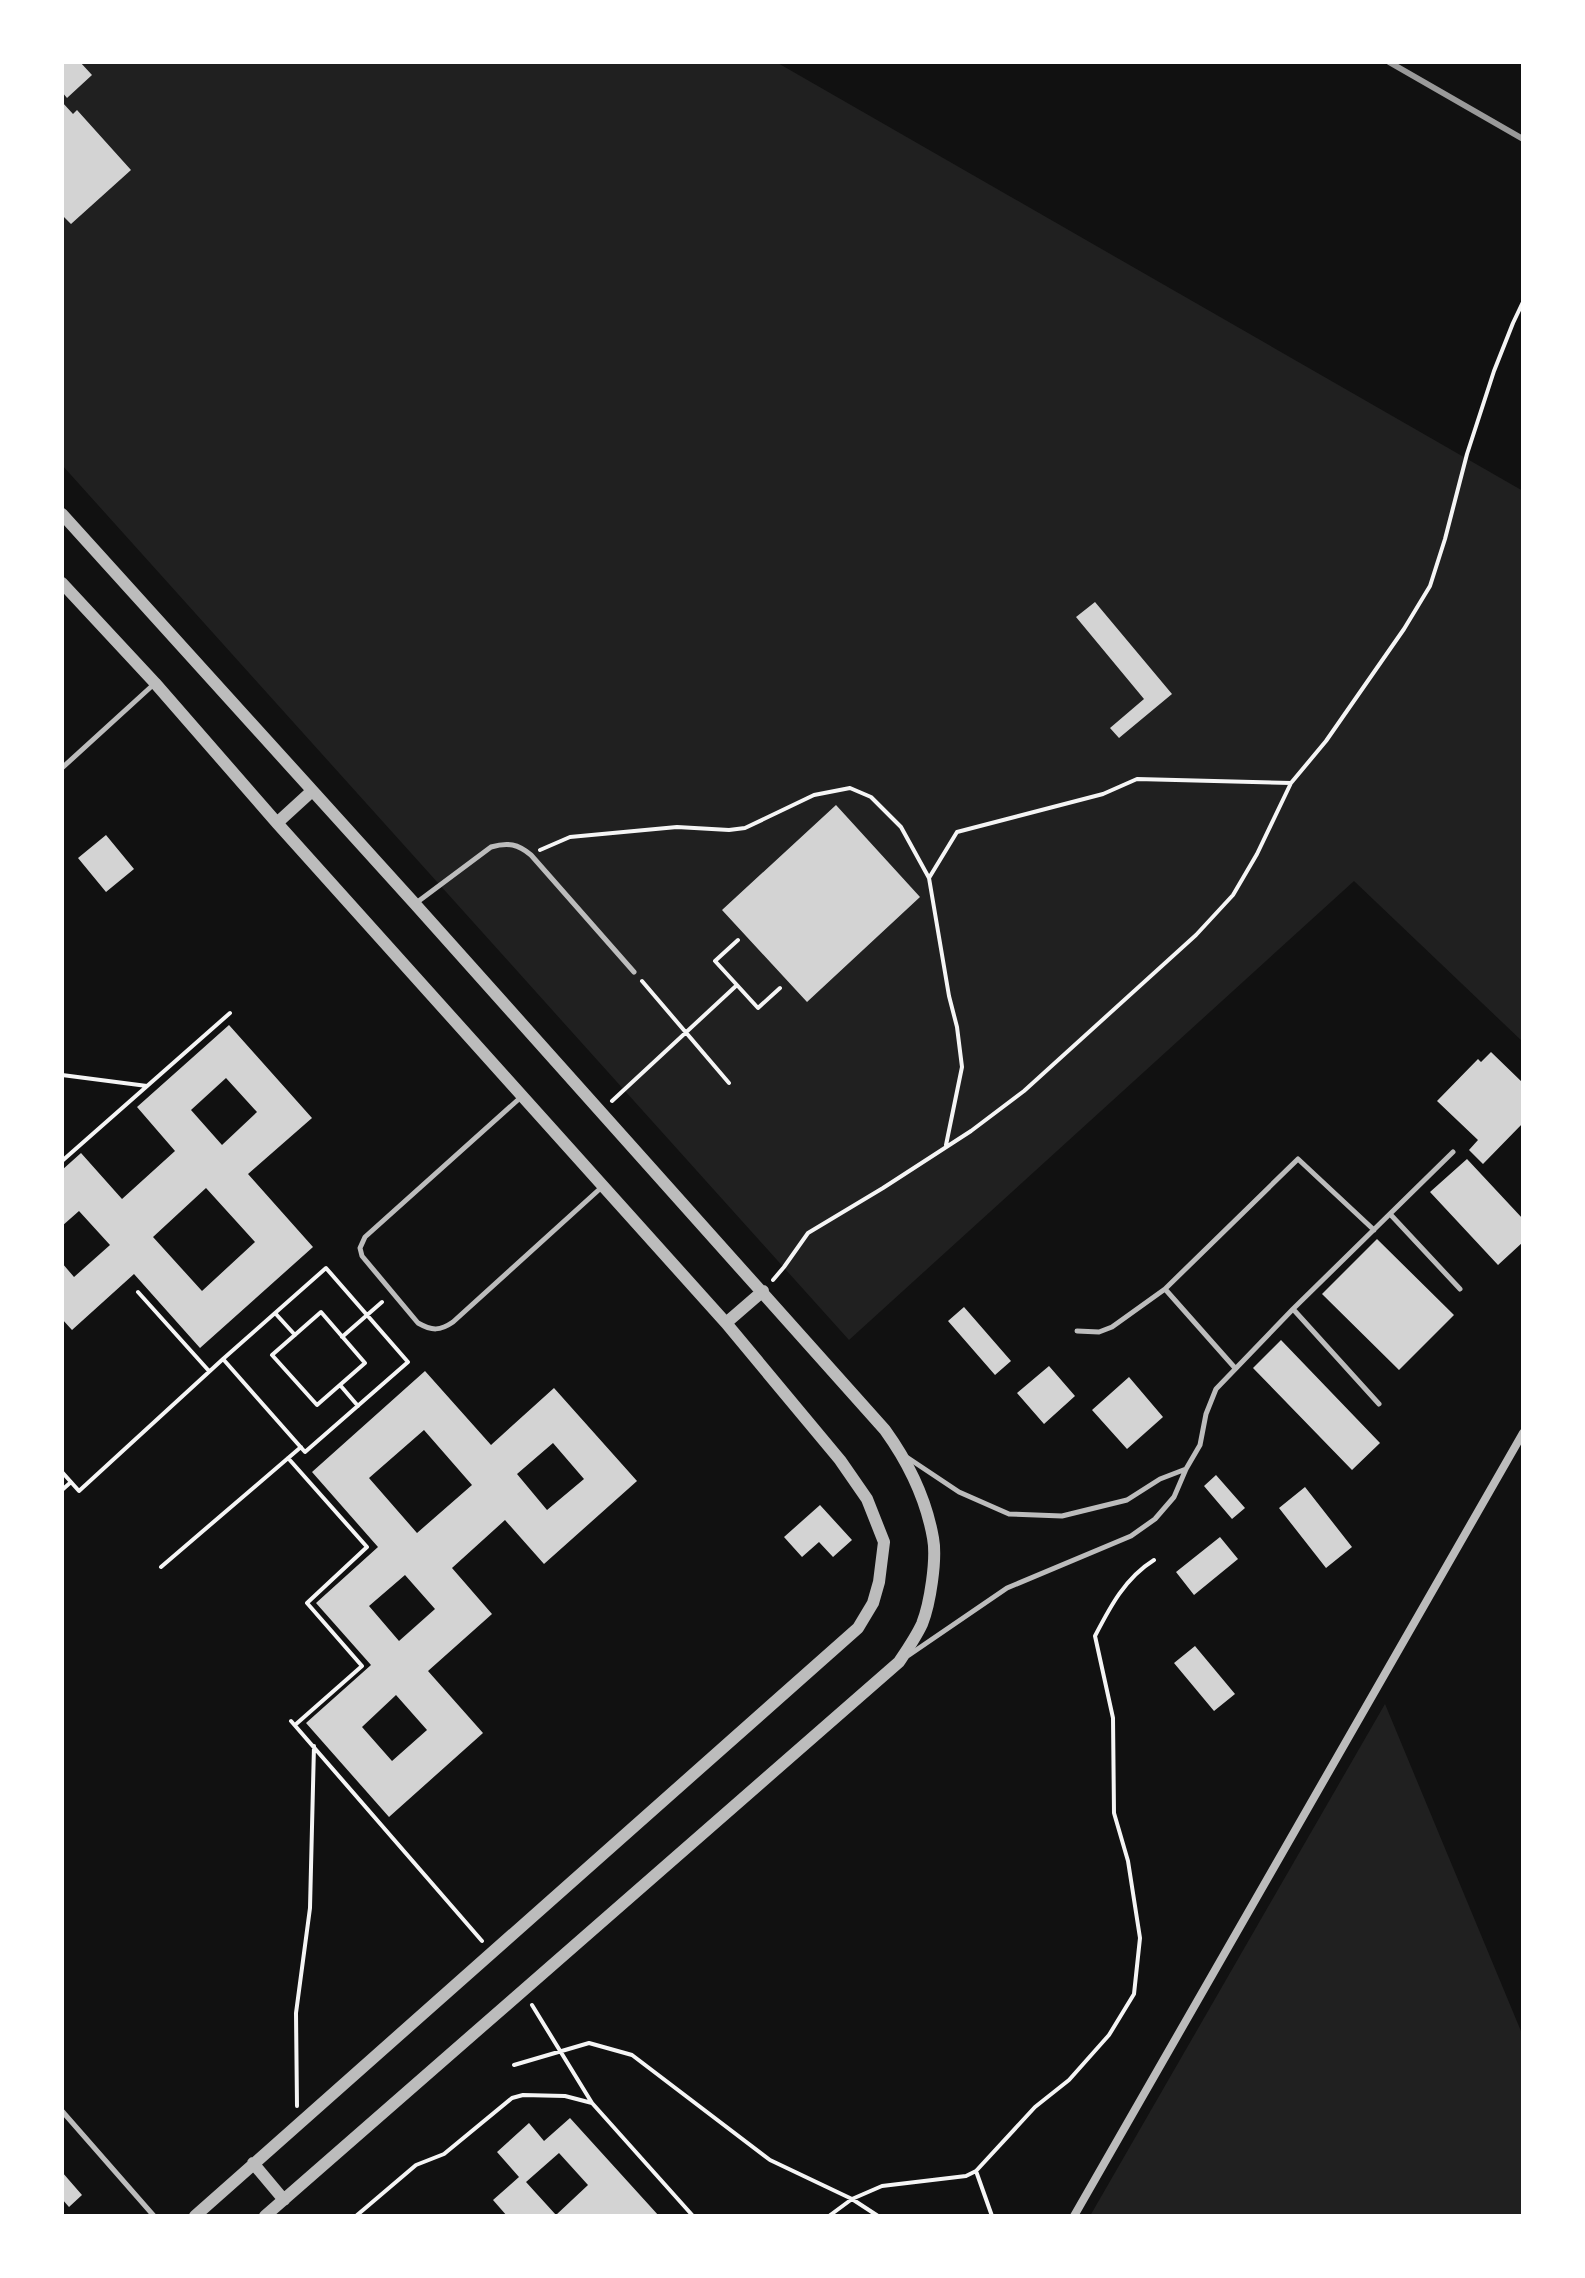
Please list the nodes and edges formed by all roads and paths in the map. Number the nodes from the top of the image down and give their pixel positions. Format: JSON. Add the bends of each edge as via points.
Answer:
{"nodes":[{"id":1,"x":1523,"y":302,"type":"edge"},
{"id":2,"x":62,"y":514,"type":"edge"},
{"id":3,"x":62,"y":583,"type":"edge"},
{"id":4,"x":155,"y":683,"type":"junction"},
{"id":5,"x":62,"y":768,"type":"edge"},
{"id":6,"x":1291,"y":783,"type":"junction"},
{"id":7,"x":312,"y":791,"type":"junction"},
{"id":8,"x":277,"y":823,"type":"junction"},
{"id":9,"x":531,"y":855,"type":"junction"},
{"id":10,"x":929,"y":878,"type":"junction"},
{"id":11,"x":415,"y":904,"type":"junction"},
{"id":12,"x":738,"y":940,"type":"dead end"},
{"id":13,"x":634,"y":972,"type":"joint"},
{"id":14,"x":737,"y":985,"type":"junction"},
{"id":15,"x":780,"y":988,"type":"dead end"},
{"id":16,"x":230,"y":1013,"type":"dead end"},
{"id":17,"x":686,"y":1033,"type":"junction"},
{"id":18,"x":62,"y":1075,"type":"edge"},
{"id":19,"x":729,"y":1083,"type":"dead end"},
{"id":20,"x":147,"y":1086,"type":"junction"},
{"id":21,"x":522,"y":1096,"type":"junction"},
{"id":22,"x":602,"y":1111,"type":"junction"},
{"id":23,"x":946,"y":1145,"type":"junction"},
{"id":24,"x":1453,"y":1152,"type":"dead end"},
{"id":25,"x":62,"y":1161,"type":"edge"},
{"id":26,"x":604,"y":1185,"type":"junction"},
{"id":27,"x":1390,"y":1214,"type":"junction"},
{"id":28,"x":1374,"y":1230,"type":"junction"},
{"id":29,"x":1165,"y":1289,"type":"junction"},
{"id":30,"x":1460,"y":1289,"type":"dead end"},
{"id":31,"x":763,"y":1291,"type":"junction"},
{"id":32,"x":138,"y":1292,"type":"dead end"},
{"id":33,"x":392,"y":1293,"type":"junction"},
{"id":34,"x":1293,"y":1309,"type":"junction"},
{"id":35,"x":275,"y":1313,"type":"junction"},
{"id":36,"x":367,"y":1315,"type":"junction"},
{"id":37,"x":726,"y":1323,"type":"junction"},
{"id":38,"x":1077,"y":1331,"type":"dead end"},
{"id":39,"x":295,"y":1335,"type":"junction"},
{"id":40,"x":342,"y":1337,"type":"junction"},
{"id":41,"x":223,"y":1359,"type":"junction"},
{"id":42,"x":1235,"y":1368,"type":"junction"},
{"id":43,"x":209,"y":1371,"type":"junction"},
{"id":44,"x":340,"y":1385,"type":"junction"},
{"id":45,"x":1379,"y":1404,"type":"dead end"},
{"id":46,"x":358,"y":1406,"type":"junction"},
{"id":47,"x":1523,"y":1433,"type":"edge"},
{"id":48,"x":301,"y":1447,"type":"junction"},
{"id":49,"x":904,"y":1456,"type":"junction"},
{"id":50,"x":288,"y":1458,"type":"junction"},
{"id":51,"x":1186,"y":1469,"type":"junction"},
{"id":52,"x":62,"y":1472,"type":"edge"},
{"id":53,"x":71,"y":1482,"type":"junction"},
{"id":54,"x":62,"y":1490,"type":"edge"},
{"id":55,"x":1154,"y":1560,"type":"dead end"},
{"id":56,"x":161,"y":1567,"type":"dead end"},
{"id":57,"x":899,"y":1662,"type":"junction"},
{"id":58,"x":314,"y":1746,"type":"junction"},
{"id":59,"x":492,"y":1952,"type":"junction"},
{"id":60,"x":522,"y":1990,"type":"junction"},
{"id":61,"x":561,"y":2051,"type":"junction"},
{"id":62,"x":514,"y":2065,"type":"dead end"},
{"id":63,"x":592,"y":2103,"type":"junction"},
{"id":64,"x":62,"y":2111,"type":"edge"},
{"id":65,"x":297,"y":2124,"type":"junction"},
{"id":66,"x":253,"y":2163,"type":"junction"},
{"id":67,"x":976,"y":2171,"type":"junction"},
{"id":68,"x":852,"y":2199,"type":"junction"},
{"id":69,"x":284,"y":2200,"type":"junction"},
{"id":70,"x":154,"y":2216,"type":"edge"},
{"id":71,"x":195,"y":2216,"type":"edge"},
{"id":72,"x":265,"y":2216,"type":"edge"},
{"id":73,"x":356,"y":2216,"type":"edge"},
{"id":74,"x":693,"y":2216,"type":"edge"},
{"id":75,"x":829,"y":2216,"type":"edge"},
{"id":76,"x":878,"y":2216,"type":"edge"},
{"id":77,"x":992,"y":2216,"type":"edge"},
{"id":78,"x":1074,"y":2216,"type":"edge"}],
"edges":[{"from":1,"to":6,"type":"path","via":[[1494,371],[1430,586],[1326,741]]},
{"from":2,"to":7,"type":"street"},
{"from":3,"to":4,"type":"street"},
{"from":4,"to":5,"type":"lane"},
{"from":4,"to":8,"type":"street"},
{"from":6,"to":10,"type":"path","via":[[1137,779],[1103,794],[957,832]]},
{"from":6,"to":23,"type":"path","via":[[1233,895],[1196,935],[1024,1091]]},
{"from":7,"to":8,"type":"street"},
{"from":7,"to":11,"type":"street"},
{"from":8,"to":21,"type":"street"},
{"from":9,"to":10,"type":"path","via":[[570,837],[677,827],[745,828],[814,795],[850,788],[871,797],[901,827]]},
{"from":9,"to":11,"type":"lane","via":[[521,846],[491,847]]},
{"from":9,"to":13,"type":"lane"},
{"from":10,"to":23,"type":"path","via":[[962,1067]]},
{"from":11,"to":22,"type":"street"},
{"from":12,"to":14,"type":"path","via":[[715,961]]},
{"from":13,"to":17,"type":"path"},
{"from":14,"to":15,"type":"path","via":[[758,1008]]},
{"from":14,"to":17,"type":"path"},
{"from":16,"to":20,"type":"path"},
{"from":17,"to":19,"type":"path"},
{"from":17,"to":22,"type":"path"},
{"from":18,"to":20,"type":"path"},
{"from":20,"to":25,"type":"path"},
{"from":21,"to":26,"type":"street"},
{"from":21,"to":33,"type":"lane","via":[[365,1237],[362,1256]]},
{"from":22,"to":31,"type":"street"},
{"from":23,"to":31,"type":"path","via":[[808,1233]]},
{"from":24,"to":27,"type":"lane"},
{"from":26,"to":33,"type":"lane","via":[[444,1328],[428,1329],[418,1323]]},
{"from":26,"to":37,"type":"street"},
{"from":27,"to":28,"type":"lane"},
{"from":27,"to":30,"type":"lane"},
{"from":28,"to":29,"type":"lane","via":[[1298,1159]]},
{"from":28,"to":34,"type":"lane"},
{"from":29,"to":38,"type":"lane","via":[[1112,1327]]},
{"from":29,"to":42,"type":"lane"},
{"from":31,"to":37,"type":"street"},
{"from":31,"to":49,"type":"street"},
{"from":32,"to":43,"type":"path"},
{"from":33,"to":36,"type":"path"},
{"from":34,"to":42,"type":"lane"},
{"from":34,"to":45,"type":"lane"},
{"from":35,"to":36,"type":"path","via":[[326,1268]]},
{"from":35,"to":39,"type":"path"},
{"from":35,"to":41,"type":"path"},
{"from":36,"to":40,"type":"path"},
{"from":36,"to":46,"type":"path","via":[[408,1362]]},
{"from":37,"to":59,"type":"street","via":[[867,1499],[884,1542],[873,1603],[858,1628]]},
{"from":39,"to":40,"type":"path","via":[[321,1312]]},
{"from":39,"to":44,"type":"path","via":[[272,1355],[317,1405]]},
{"from":40,"to":44,"type":"path","via":[[365,1363]]},
{"from":41,"to":43,"type":"path"},
{"from":41,"to":48,"type":"path"},
{"from":42,"to":51,"type":"lane","via":[[1216,1389],[1200,1445]]},
{"from":43,"to":53,"type":"path","via":[[79,1491]]},
{"from":44,"to":46,"type":"path"},
{"from":46,"to":48,"type":"path","via":[[305,1452]]},
{"from":47,"to":78,"type":"street"},
{"from":48,"to":50,"type":"path"},
{"from":49,"to":51,"type":"lane","via":[[959,1492],[1009,1514],[1062,1516],[1127,1500]]},
{"from":49,"to":57,"type":"street","via":[[934,1540],[931,1596],[921,1626]]},
{"from":50,"to":56,"type":"path"},
{"from":50,"to":58,"type":"path","via":[[367,1547],[307,1603],[362,1666],[293,1723]]},
{"from":51,"to":57,"type":"lane","via":[[1174,1497],[1131,1536],[1007,1588]]},
{"from":52,"to":53,"type":"path"},
{"from":53,"to":54,"type":"path"},
{"from":55,"to":67,"type":"path","via":[[1113,1600],[1095,1636],[1113,1718],[1114,1813],[1140,1938],[1134,1994],[1109,2035],[1069,2080],[1035,2107]]},
{"from":57,"to":60,"type":"street"},
{"from":58,"to":59,"type":"path"},
{"from":58,"to":65,"type":"path","via":[[310,1908],[296,2013]]},
{"from":59,"to":65,"type":"street"},
{"from":60,"to":61,"type":"path"},
{"from":60,"to":69,"type":"street"},
{"from":61,"to":62,"type":"path"},
{"from":61,"to":63,"type":"path"},
{"from":61,"to":68,"type":"path","via":[[589,2043],[632,2055],[770,2160]]},
{"from":63,"to":73,"type":"path","via":[[565,2096],[512,2098],[444,2154],[416,2165]]},
{"from":63,"to":74,"type":"path"},
{"from":64,"to":70,"type":"lane"},
{"from":65,"to":66,"type":"street"},
{"from":66,"to":69,"type":"street"},
{"from":66,"to":71,"type":"street"},
{"from":67,"to":68,"type":"path","via":[[882,2186]]},
{"from":67,"to":77,"type":"path"},
{"from":68,"to":75,"type":"path"},
{"from":68,"to":76,"type":"path"},
{"from":69,"to":72,"type":"street"}]}
